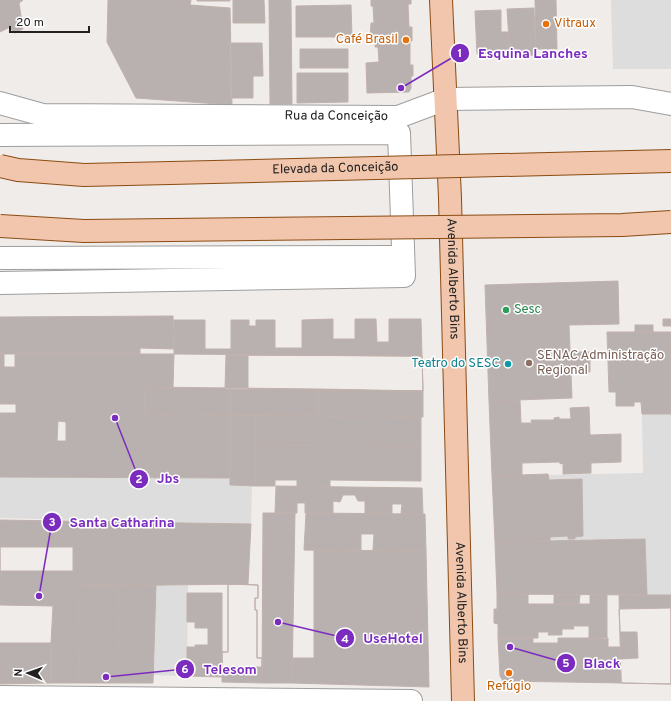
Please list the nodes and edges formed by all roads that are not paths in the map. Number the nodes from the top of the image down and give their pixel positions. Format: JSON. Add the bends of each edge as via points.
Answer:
{"nodes":[{"id":1,"x":441,"y":0,"type":"edge"},
{"id":2,"x":446,"y":99,"type":"junction"},
{"id":3,"x":0,"y":103,"type":"edge"},
{"id":4,"x":671,"y":104,"type":"edge"},
{"id":5,"x":0,"y":135,"type":"edge"},
{"id":6,"x":671,"y":161,"type":"edge"},
{"id":7,"x":0,"y":166,"type":"edge"},
{"id":8,"x":671,"y":222,"type":"edge"},
{"id":9,"x":0,"y":226,"type":"edge"},
{"id":10,"x":0,"y":258,"type":"edge"},
{"id":11,"x":404,"y":266,"type":"junction"},
{"id":12,"x":0,"y":283,"type":"edge"},
{"id":13,"x":0,"y":697,"type":"edge"},
{"id":14,"x":411,"y":701,"type":"edge"},
{"id":15,"x":463,"y":701,"type":"edge"}],
"edges":[{"from":1,"to":2,"type":"main road","name":"Avenida Alberto Bins"},
{"from":2,"to":3,"type":"street","name":"Rua da Conceição","via":[[398,117],[43,115]]},
{"from":2,"to":4,"type":"street","name":"Rua da Conceição","via":[[632,97]]},
{"from":2,"to":15,"type":"main road","name":"Avenida Alberto Bins"},
{"from":5,"to":11,"type":"street","via":[[399,133]]},
{"from":6,"to":7,"type":"main road","name":"Elevada da Conceição","bridge":true,"via":[[84,174],[18,170]]},
{"from":8,"to":9,"type":"main road","bridge":true,"via":[[622,225],[92,231]]},
{"from":10,"to":11,"type":"street"},
{"from":11,"to":12,"type":"street"},
{"from":13,"to":14,"type":"street"}]}
